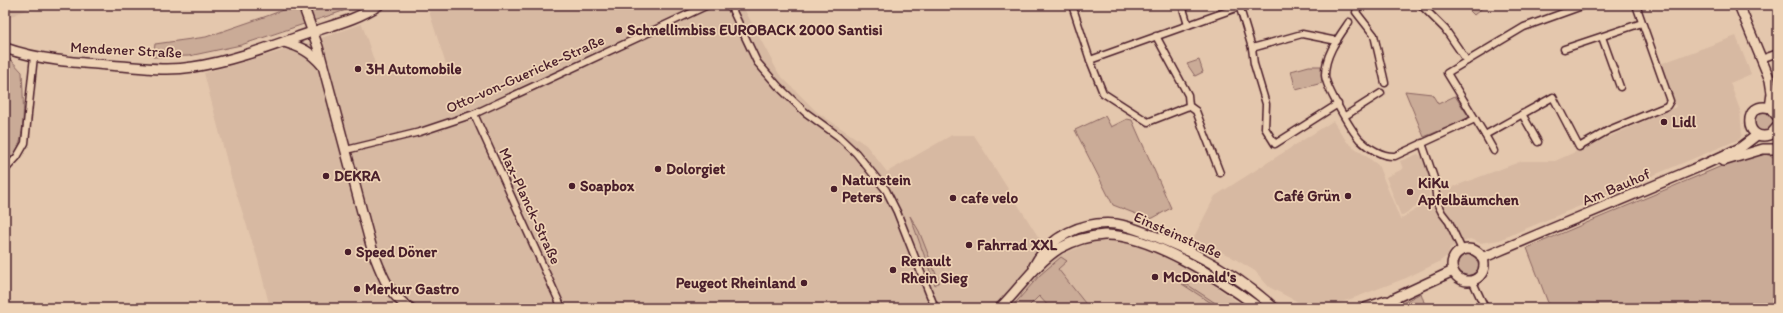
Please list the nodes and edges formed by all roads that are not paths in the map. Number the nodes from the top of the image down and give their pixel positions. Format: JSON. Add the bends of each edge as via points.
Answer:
{"nodes":[{"id":1,"x":303,"y":5,"type":"edge"},
{"id":2,"x":379,"y":5,"type":"edge"},
{"id":3,"x":708,"y":5,"type":"edge"},
{"id":4,"x":730,"y":5,"type":"edge"},
{"id":5,"x":1072,"y":5,"type":"edge"},
{"id":6,"x":1182,"y":5,"type":"edge"},
{"id":7,"x":1359,"y":5,"type":"edge"},
{"id":8,"x":1421,"y":5,"type":"edge"},
{"id":9,"x":1585,"y":5,"type":"edge"},
{"id":10,"x":1636,"y":5,"type":"edge"},
{"id":11,"x":1739,"y":5,"type":"edge"},
{"id":12,"x":1239,"y":6,"type":"edge"},
{"id":13,"x":1349,"y":22,"type":"dead end"},
{"id":14,"x":1642,"y":22,"type":"junction"},
{"id":15,"x":1188,"y":25,"type":"junction"},
{"id":16,"x":314,"y":32,"type":"junction"},
{"id":17,"x":1156,"y":36,"type":"junction"},
{"id":18,"x":1602,"y":37,"type":"junction"},
{"id":19,"x":1336,"y":41,"type":"junction"},
{"id":20,"x":284,"y":42,"type":"junction"},
{"id":21,"x":5,"y":48,"type":"edge"},
{"id":22,"x":1252,"y":48,"type":"junction"},
{"id":23,"x":1564,"y":49,"type":"dead end"},
{"id":24,"x":1778,"y":53,"type":"edge"},
{"id":25,"x":34,"y":56,"type":"junction"},
{"id":26,"x":1761,"y":59,"type":"junction"},
{"id":27,"x":1090,"y":60,"type":"junction"},
{"id":28,"x":1467,"y":61,"type":"junction"},
{"id":29,"x":323,"y":66,"type":"junction"},
{"id":30,"x":1385,"y":83,"type":"dead end"},
{"id":31,"x":1620,"y":87,"type":"dead end"},
{"id":32,"x":1382,"y":93,"type":"dead end"},
{"id":33,"x":1338,"y":104,"type":"junction"},
{"id":34,"x":1189,"y":106,"type":"junction"},
{"id":35,"x":1770,"y":108,"type":"junction"},
{"id":36,"x":474,"y":114,"type":"junction"},
{"id":37,"x":1522,"y":114,"type":"junction"},
{"id":38,"x":1345,"y":116,"type":"junction"},
{"id":39,"x":1778,"y":117,"type":"edge"},
{"id":40,"x":1475,"y":119,"type":"junction"},
{"id":41,"x":1777,"y":132,"type":"edge"},
{"id":42,"x":1757,"y":134,"type":"junction"},
{"id":43,"x":1485,"y":135,"type":"junction"},
{"id":44,"x":1538,"y":142,"type":"dead end"},
{"id":45,"x":1422,"y":143,"type":"junction"},
{"id":46,"x":1778,"y":149,"type":"edge"},
{"id":47,"x":346,"y":150,"type":"junction"},
{"id":48,"x":1494,"y":151,"type":"dead end"},
{"id":49,"x":1701,"y":166,"type":"junction"},
{"id":50,"x":5,"y":170,"type":"edge"},
{"id":51,"x":1220,"y":173,"type":"dead end"},
{"id":52,"x":1462,"y":250,"type":"junction"},
{"id":53,"x":1482,"y":258,"type":"junction"},
{"id":54,"x":1453,"y":271,"type":"junction"},
{"id":55,"x":1031,"y":273,"type":"junction"},
{"id":56,"x":1472,"y":280,"type":"junction"},
{"id":57,"x":1395,"y":298,"type":"junction"},
{"id":58,"x":410,"y":308,"type":"edge"},
{"id":59,"x":562,"y":308,"type":"edge"},
{"id":60,"x":935,"y":308,"type":"edge"},
{"id":61,"x":1000,"y":308,"type":"edge"},
{"id":62,"x":1259,"y":308,"type":"edge"},
{"id":63,"x":1274,"y":308,"type":"edge"},
{"id":64,"x":1365,"y":308,"type":"edge"},
{"id":65,"x":1380,"y":308,"type":"edge"},
{"id":66,"x":1485,"y":308,"type":"edge"}],
"edges":[{"from":1,"to":16,"type":"street"},
{"from":2,"to":16,"type":"street","name":"Mendener Straße","via":[[368,12]]},
{"from":3,"to":36,"type":"street","name":"Otto-von-Guericke-Straße"},
{"from":4,"to":60,"type":"street","via":[[757,62],[805,112],[856,153],[886,190]]},
{"from":5,"to":27,"type":"street"},
{"from":6,"to":15,"type":"street"},
{"from":7,"to":30,"type":"street","via":[[1356,12],[1374,35]]},
{"from":8,"to":28,"type":"street","via":[[1445,29]]},
{"from":9,"to":28,"type":"street","via":[[1524,28]]},
{"from":10,"to":14,"type":"street"},
{"from":11,"to":26,"type":"street"},
{"from":12,"to":15,"type":"street"},
{"from":12,"to":22,"type":"street"},
{"from":13,"to":19,"type":"street"},
{"from":14,"to":18,"type":"street"},
{"from":14,"to":37,"type":"street","via":[[1670,101],[1667,106],[1609,130],[1579,147],[1553,97]]},
{"from":15,"to":17,"type":"street"},
{"from":16,"to":20,"type":"street","name":"Mendener Straße"},
{"from":16,"to":29,"type":"street"},
{"from":17,"to":27,"type":"street"},
{"from":17,"to":34,"type":"street","via":[[1188,95]]},
{"from":18,"to":23,"type":"street"},
{"from":18,"to":31,"type":"street"},
{"from":19,"to":22,"type":"street","via":[[1302,34]]},
{"from":19,"to":33,"type":"street","via":[[1328,58],[1325,75],[1327,86]]},
{"from":20,"to":25,"type":"street","name":"Mendener Straße","via":[[196,67],[165,69],[83,63]]},
{"from":20,"to":29,"type":"street","via":[[303,48]]},
{"from":21,"to":25,"type":"street","name":"Mendener Straße"},
{"from":22,"to":33,"type":"street","via":[[1266,104],[1265,128],[1275,144]]},
{"from":24,"to":26,"type":"street"},
{"from":25,"to":50,"type":"street","via":[[25,143],[18,157]]},
{"from":26,"to":35,"type":"street","via":[[1770,80]]},
{"from":27,"to":34,"type":"street","via":[[1103,93],[1148,122]]},
{"from":28,"to":40,"type":"street","via":[[1447,73]]},
{"from":29,"to":47,"type":"street"},
{"from":32,"to":38,"type":"street"},
{"from":33,"to":38,"type":"street"},
{"from":34,"to":51,"type":"street","via":[[1196,112]]},
{"from":35,"to":39,"type":"street"},
{"from":35,"to":42,"type":"street","via":[[1758,109],[1751,115],[1749,123],[1753,132]]},
{"from":36,"to":47,"type":"street","name":"Otto-von-Guericke-Straße","via":[[420,132]]},
{"from":36,"to":59,"type":"street","name":"Max-Planck-Straße"},
{"from":37,"to":43,"type":"street"},
{"from":37,"to":44,"type":"street"},
{"from":38,"to":45,"type":"street","via":[[1360,140],[1383,155],[1395,156]]},
{"from":40,"to":43,"type":"street"},
{"from":40,"to":45,"type":"street"},
{"from":41,"to":42,"type":"street","via":[[1766,137]]},
{"from":42,"to":49,"type":"street","name":"Am Bauhof","via":[[1740,148]]},
{"from":43,"to":48,"type":"street"},
{"from":45,"to":52,"type":"street","via":[[1434,178],[1437,203],[1450,222]]},
{"from":46,"to":49,"type":"street","via":[[1763,149]]},
{"from":47,"to":58,"type":"street","via":[[372,249],[383,278],[402,304]]},
{"from":49,"to":53,"type":"street","name":"Am Bauhof"},
{"from":52,"to":53,"type":"street","via":[[1471,249]]},
{"from":52,"to":54,"type":"street","via":[[1454,256]]},
{"from":53,"to":56,"type":"street","via":[[1480,274]]},
{"from":54,"to":56,"type":"street","via":[[1463,280]]},
{"from":54,"to":57,"type":"street"},
{"from":55,"to":61,"type":"street","name":"Einsteinstraße"},
{"from":55,"to":62,"type":"street","name":"Einsteinstraße","via":[[1069,244],[1092,236],[1116,236],[1137,240],[1192,264]]},
{"from":55,"to":63,"type":"street","name":"Einsteinstraße","via":[[1047,247],[1065,233],[1091,225],[1115,224],[1154,236],[1214,265],[1250,288]]},
{"from":56,"to":66,"type":"street"},
{"from":57,"to":64,"type":"street"},
{"from":57,"to":65,"type":"street"}]}
